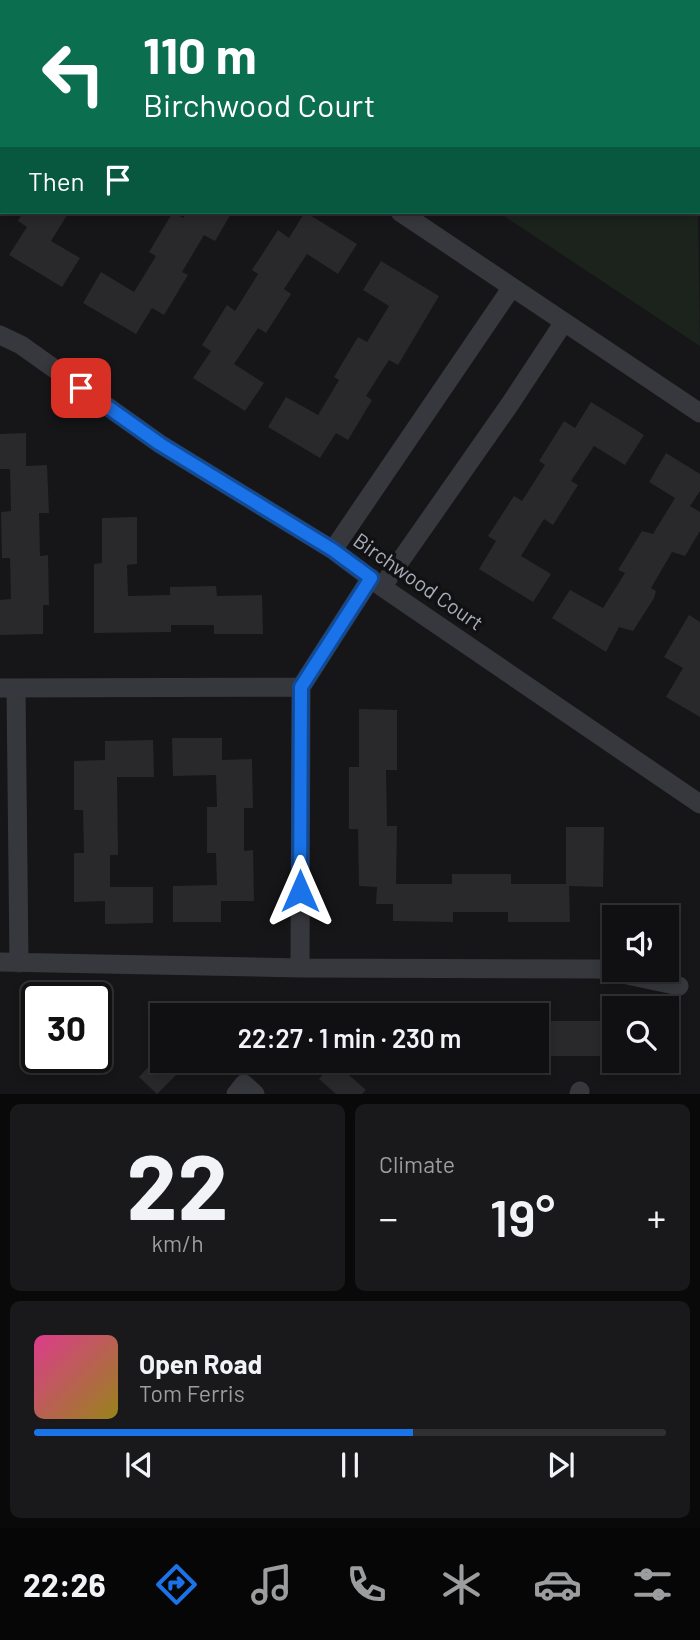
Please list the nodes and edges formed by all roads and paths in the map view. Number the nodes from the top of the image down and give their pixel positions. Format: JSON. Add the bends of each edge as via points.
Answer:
{"nodes":[{"id":1,"x":403,"y":214,"type":"edge"},
{"id":2,"x":512,"y":287,"type":"junction"},
{"id":3,"x":564,"y":322,"type":"junction"},
{"id":4,"x":0,"y":335,"type":"edge"},
{"id":5,"x":700,"y":413,"type":"edge"},
{"id":6,"x":333,"y":550,"type":"junction"},
{"id":7,"x":377,"y":582,"type":"junction"},
{"id":8,"x":301,"y":687,"type":"junction"},
{"id":9,"x":8,"y":688,"type":"edge"},
{"id":10,"x":700,"y":804,"type":"edge"},
{"id":11,"x":10,"y":962,"type":"edge"},
{"id":12,"x":300,"y":968,"type":"junction"},
{"id":13,"x":680,"y":986,"type":"dead end"}],
"edges":[{"from":1,"to":2,"type":"street"},
{"from":2,"to":3,"type":"street"},
{"from":2,"to":6,"type":"street"},
{"from":3,"to":5,"type":"street"},
{"from":3,"to":7,"type":"street","via":[[510,404]]},
{"from":4,"to":6,"type":"street","name":"Birchwood Court","via":[[21,345],[160,444]]},
{"from":6,"to":7,"type":"street","name":"Birchwood Court"},
{"from":7,"to":8,"type":"street"},
{"from":7,"to":10,"type":"street","name":"Birchwood Court"},
{"from":8,"to":9,"type":"street"},
{"from":8,"to":12,"type":"street"},
{"from":9,"to":11,"type":"street"},
{"from":11,"to":12,"type":"street"},
{"from":12,"to":13,"type":"street","via":[[599,969]]}]}
